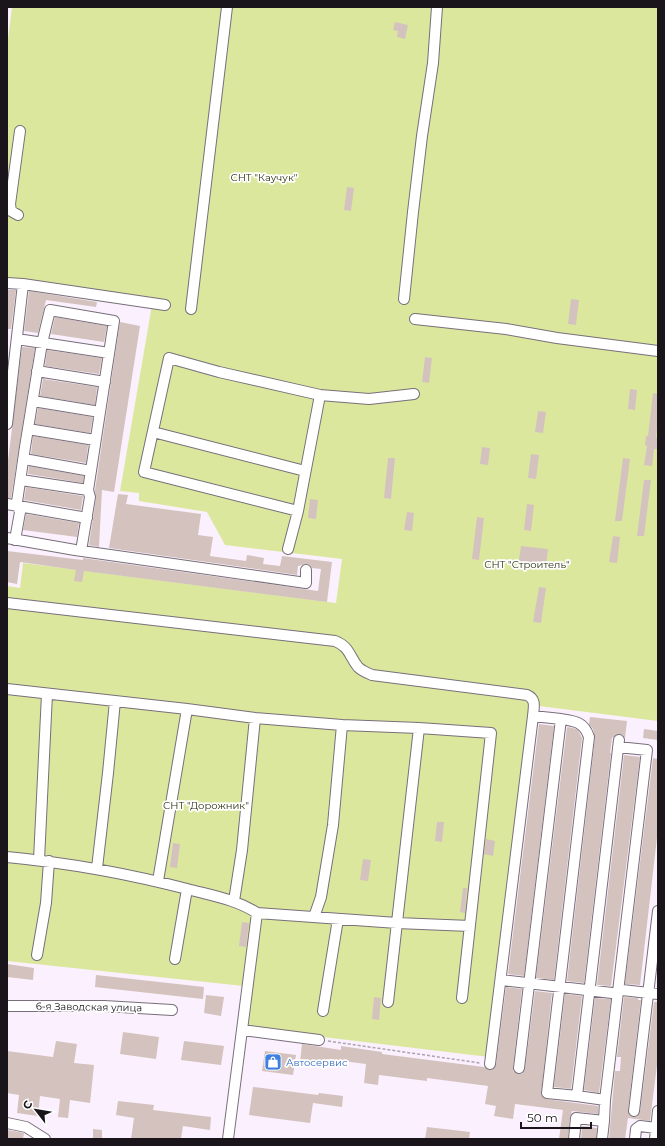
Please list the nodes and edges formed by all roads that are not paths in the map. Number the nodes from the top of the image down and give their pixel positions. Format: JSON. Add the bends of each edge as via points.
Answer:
{"nodes":[{"id":1,"x":227,"y":7,"type":"edge"},
{"id":2,"x":438,"y":7,"type":"edge"},
{"id":3,"x":20,"y":132,"type":"dead end"},
{"id":4,"x":18,"y":215,"type":"dead end"},
{"id":5,"x":7,"y":283,"type":"edge"},
{"id":6,"x":23,"y":284,"type":"junction"},
{"id":7,"x":404,"y":299,"type":"dead end"},
{"id":8,"x":164,"y":305,"type":"dead end"},
{"id":9,"x":191,"y":309,"type":"dead end"},
{"id":10,"x":415,"y":319,"type":"dead end"},
{"id":11,"x":17,"y":339,"type":"junction"},
{"id":12,"x":42,"y":343,"type":"junction"},
{"id":13,"x":658,"y":351,"type":"edge"},
{"id":14,"x":109,"y":353,"type":"junction"},
{"id":15,"x":37,"y":371,"type":"junction"},
{"id":16,"x":104,"y":382,"type":"junction"},
{"id":17,"x":414,"y":394,"type":"dead end"},
{"id":18,"x":320,"y":395,"type":"junction"},
{"id":19,"x":33,"y":401,"type":"junction"},
{"id":20,"x":100,"y":412,"type":"junction"},
{"id":21,"x":7,"y":424,"type":"edge"},
{"id":22,"x":28,"y":429,"type":"junction"},
{"id":23,"x":153,"y":432,"type":"junction"},
{"id":24,"x":95,"y":440,"type":"junction"},
{"id":25,"x":24,"y":459,"type":"junction"},
{"id":26,"x":91,"y":471,"type":"junction"},
{"id":27,"x":305,"y":471,"type":"junction"},
{"id":28,"x":20,"y":480,"type":"junction"},
{"id":29,"x":88,"y":490,"type":"junction"},
{"id":30,"x":7,"y":504,"type":"edge"},
{"id":31,"x":18,"y":506,"type":"junction"},
{"id":32,"x":298,"y":510,"type":"junction"},
{"id":33,"x":87,"y":518,"type":"junction"},
{"id":34,"x":11,"y":539,"type":"edge"},
{"id":35,"x":288,"y":549,"type":"dead end"},
{"id":36,"x":81,"y":551,"type":"junction"},
{"id":37,"x":306,"y":570,"type":"dead end"},
{"id":38,"x":7,"y":603,"type":"edge"},
{"id":39,"x":7,"y":689,"type":"edge"},
{"id":40,"x":47,"y":694,"type":"junction"},
{"id":41,"x":115,"y":701,"type":"junction"},
{"id":42,"x":187,"y":709,"type":"junction"},
{"id":43,"x":533,"y":716,"type":"junction"},
{"id":44,"x":255,"y":718,"type":"junction"},
{"id":45,"x":561,"y":719,"type":"junction"},
{"id":46,"x":342,"y":726,"type":"junction"},
{"id":47,"x":419,"y":728,"type":"junction"},
{"id":48,"x":7,"y":857,"type":"edge"},
{"id":49,"x":44,"y":861,"type":"junction"},
{"id":50,"x":97,"y":868,"type":"junction"},
{"id":51,"x":158,"y":881,"type":"junction"},
{"id":52,"x":187,"y":889,"type":"junction"},
{"id":53,"x":234,"y":901,"type":"junction"},
{"id":54,"x":658,"y":911,"type":"edge"},
{"id":55,"x":257,"y":913,"type":"junction"},
{"id":56,"x":314,"y":917,"type":"junction"},
{"id":57,"x":338,"y":919,"type":"junction"},
{"id":58,"x":397,"y":923,"type":"junction"},
{"id":59,"x":470,"y":926,"type":"junction"},
{"id":60,"x":37,"y":955,"type":"dead end"},
{"id":61,"x":175,"y":959,"type":"dead end"},
{"id":62,"x":501,"y":980,"type":"junction"},
{"id":63,"x":529,"y":983,"type":"junction"},
{"id":64,"x":559,"y":987,"type":"junction"},
{"id":65,"x":589,"y":990,"type":"junction"},
{"id":66,"x":618,"y":991,"type":"junction"},
{"id":67,"x":653,"y":993,"type":"edge"},
{"id":68,"x":462,"y":998,"type":"dead end"},
{"id":69,"x":388,"y":1002,"type":"dead end"},
{"id":70,"x":7,"y":1006,"type":"edge"},
{"id":71,"x":172,"y":1010,"type":"dead end"},
{"id":72,"x":323,"y":1011,"type":"dead end"},
{"id":73,"x":242,"y":1030,"type":"junction"},
{"id":74,"x":319,"y":1040,"type":"road end"},
{"id":75,"x":490,"y":1064,"type":"road end"},
{"id":76,"x":519,"y":1068,"type":"dead end"},
{"id":77,"x":577,"y":1096,"type":"junction"},
{"id":78,"x":605,"y":1100,"type":"junction"},
{"id":79,"x":634,"y":1111,"type":"dead end"},
{"id":80,"x":658,"y":1111,"type":"edge"},
{"id":81,"x":604,"y":1121,"type":"junction"},
{"id":82,"x":7,"y":1123,"type":"edge"},
{"id":83,"x":656,"y":1128,"type":"junction"},
{"id":84,"x":45,"y":1139,"type":"edge"},
{"id":85,"x":228,"y":1139,"type":"edge"},
{"id":86,"x":574,"y":1139,"type":"edge"},
{"id":87,"x":602,"y":1139,"type":"edge"},
{"id":88,"x":635,"y":1139,"type":"edge"},
{"id":89,"x":655,"y":1139,"type":"edge"}],
"edges":[{"from":1,"to":9,"type":"street"},
{"from":2,"to":7,"type":"street"},
{"from":3,"to":4,"type":"street","via":[[10,204],[11,211]]},
{"from":5,"to":6,"type":"street"},
{"from":6,"to":8,"type":"street"},
{"from":6,"to":11,"type":"street"},
{"from":10,"to":13,"type":"street"},
{"from":11,"to":12,"type":"street"},
{"from":11,"to":21,"type":"street"},
{"from":12,"to":14,"type":"street"},
{"from":12,"to":14,"type":"street","via":[[50,310],[114,321]]},
{"from":12,"to":15,"type":"street"},
{"from":14,"to":16,"type":"street"},
{"from":15,"to":16,"type":"street"},
{"from":15,"to":19,"type":"street"},
{"from":16,"to":20,"type":"street"},
{"from":17,"to":18,"type":"street","via":[[369,399]]},
{"from":18,"to":23,"type":"street","via":[[169,358]]},
{"from":18,"to":27,"type":"street"},
{"from":19,"to":20,"type":"street"},
{"from":19,"to":22,"type":"street"},
{"from":20,"to":24,"type":"street"},
{"from":22,"to":24,"type":"street"},
{"from":22,"to":25,"type":"street"},
{"from":23,"to":27,"type":"street"},
{"from":23,"to":32,"type":"street","via":[[144,472]]},
{"from":24,"to":26,"type":"street"},
{"from":25,"to":26,"type":"street"},
{"from":25,"to":28,"type":"street"},
{"from":26,"to":29,"type":"street"},
{"from":27,"to":32,"type":"street"},
{"from":28,"to":29,"type":"street"},
{"from":28,"to":31,"type":"street"},
{"from":29,"to":33,"type":"street","via":[[90,497]]},
{"from":30,"to":31,"type":"street"},
{"from":31,"to":33,"type":"street"},
{"from":31,"to":34,"type":"street","via":[[20,512]]},
{"from":32,"to":35,"type":"street"},
{"from":33,"to":36,"type":"street"},
{"from":34,"to":36,"type":"street"},
{"from":36,"to":37,"type":"street","via":[[306,583]]},
{"from":38,"to":43,"type":"street","via":[[335,641],[344,645],[359,667],[372,675],[527,695],[534,701]]},
{"from":39,"to":40,"type":"street"},
{"from":40,"to":41,"type":"street"},
{"from":40,"to":49,"type":"street"},
{"from":41,"to":42,"type":"street"},
{"from":41,"to":50,"type":"street"},
{"from":42,"to":44,"type":"street"},
{"from":42,"to":51,"type":"street"},
{"from":43,"to":45,"type":"street"},
{"from":43,"to":62,"type":"street"},
{"from":44,"to":46,"type":"street"},
{"from":44,"to":53,"type":"street","via":[[242,850]]},
{"from":45,"to":63,"type":"street"},
{"from":45,"to":64,"type":"street","via":[[580,724],[586,728],[589,736]]},
{"from":46,"to":47,"type":"street"},
{"from":46,"to":56,"type":"street","via":[[333,825],[321,897]]},
{"from":47,"to":58,"type":"street"},
{"from":47,"to":59,"type":"street","via":[[491,733]]},
{"from":48,"to":49,"type":"street"},
{"from":49,"to":50,"type":"street"},
{"from":49,"to":60,"type":"street","via":[[46,904]]},
{"from":50,"to":51,"type":"street"},
{"from":51,"to":52,"type":"street"},
{"from":52,"to":53,"type":"street"},
{"from":52,"to":61,"type":"street"},
{"from":53,"to":55,"type":"street"},
{"from":54,"to":67,"type":"street"},
{"from":55,"to":56,"type":"street"},
{"from":55,"to":73,"type":"street"},
{"from":56,"to":57,"type":"street"},
{"from":57,"to":58,"type":"street"},
{"from":57,"to":72,"type":"street"},
{"from":58,"to":59,"type":"street"},
{"from":58,"to":69,"type":"street"},
{"from":59,"to":68,"type":"street"},
{"from":62,"to":63,"type":"street"},
{"from":62,"to":75,"type":"street"},
{"from":63,"to":64,"type":"street"},
{"from":63,"to":76,"type":"street"},
{"from":64,"to":65,"type":"street"},
{"from":64,"to":77,"type":"street","via":[[547,1093]]},
{"from":65,"to":66,"type":"street","via":[[612,993]]},
{"from":65,"to":66,"type":"street","via":[[618,744],[647,750]]},
{"from":65,"to":77,"type":"street"},
{"from":66,"to":67,"type":"street"},
{"from":66,"to":78,"type":"street"},
{"from":67,"to":79,"type":"street"},
{"from":70,"to":71,"type":"street","name":"6-я Заводская улица","via":[[104,1006]]},
{"from":73,"to":74,"type":"street"},
{"from":73,"to":85,"type":"street"},
{"from":77,"to":78,"type":"street"},
{"from":78,"to":81,"type":"street"},
{"from":80,"to":83,"type":"street"},
{"from":81,"to":86,"type":"street","via":[[576,1118]]},
{"from":81,"to":87,"type":"street"},
{"from":82,"to":84,"type":"street","via":[[26,1126]]},
{"from":83,"to":88,"type":"street","via":[[640,1126],[636,1129]]},
{"from":83,"to":89,"type":"street"}]}
